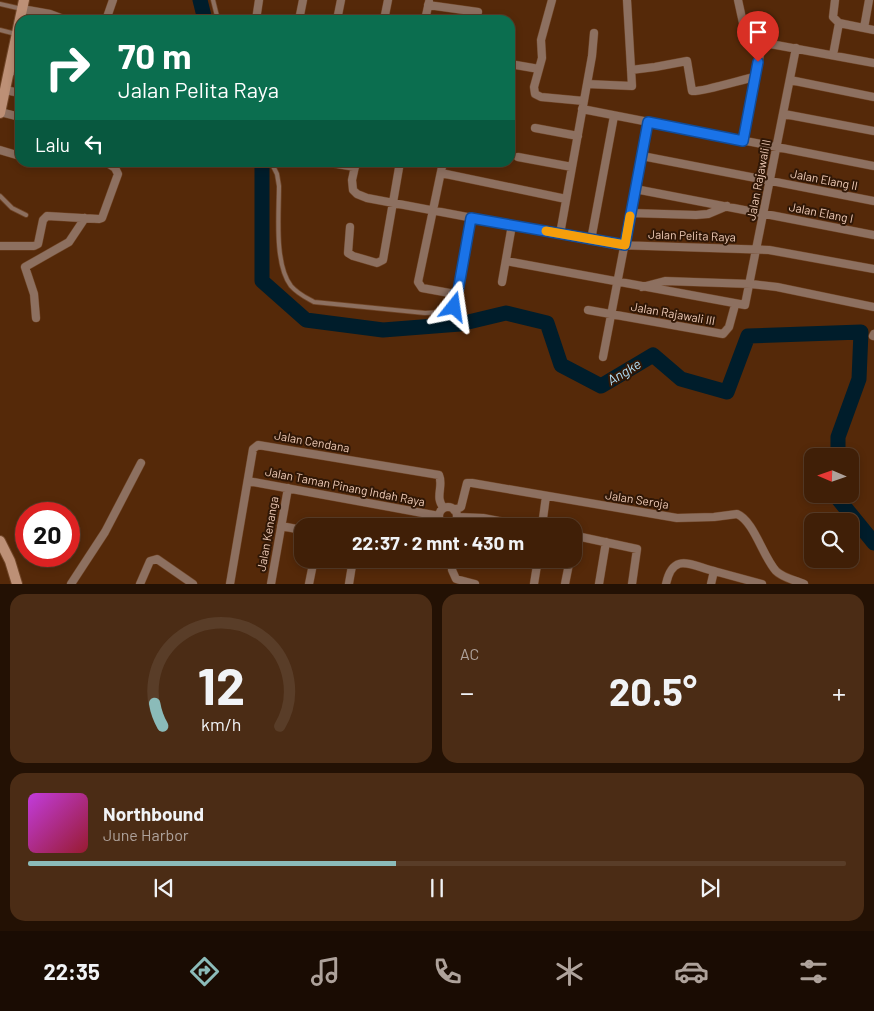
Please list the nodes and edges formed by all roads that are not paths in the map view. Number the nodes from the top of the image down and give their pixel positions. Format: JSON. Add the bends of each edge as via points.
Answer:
{"nodes":[{"id":1,"x":111,"y":0,"type":"edge"},
{"id":2,"x":213,"y":0,"type":"edge"},
{"id":3,"x":259,"y":0,"type":"edge"},
{"id":4,"x":303,"y":0,"type":"edge"},
{"id":5,"x":341,"y":0,"type":"edge"},
{"id":6,"x":388,"y":0,"type":"edge"},
{"id":7,"x":552,"y":0,"type":"edge"},
{"id":8,"x":627,"y":0,"type":"edge"},
{"id":9,"x":738,"y":0,"type":"edge"},
{"id":10,"x":835,"y":0,"type":"edge"},
{"id":11,"x":869,"y":0,"type":"edge"},
{"id":12,"x":429,"y":2,"type":"edge"},
{"id":13,"x":0,"y":4,"type":"edge"},
{"id":14,"x":23,"y":4,"type":"edge"},
{"id":15,"x":478,"y":12,"type":"dead end"},
{"id":16,"x":53,"y":15,"type":"edge"},
{"id":17,"x":107,"y":15,"type":"edge"},
{"id":18,"x":217,"y":15,"type":"edge"},
{"id":19,"x":257,"y":15,"type":"edge"},
{"id":20,"x":300,"y":15,"type":"edge"},
{"id":21,"x":338,"y":15,"type":"edge"},
{"id":22,"x":385,"y":15,"type":"edge"},
{"id":23,"x":426,"y":15,"type":"edge"},
{"id":24,"x":839,"y":23,"type":"junction"},
{"id":25,"x":864,"y":28,"type":"junction"},
{"id":26,"x":0,"y":30,"type":"edge"},
{"id":27,"x":874,"y":30,"type":"edge"},
{"id":28,"x":15,"y":34,"type":"edge"},
{"id":29,"x":594,"y":34,"type":"dead end"},
{"id":30,"x":764,"y":43,"type":"junction"},
{"id":31,"x":15,"y":47,"type":"edge"},
{"id":32,"x":796,"y":48,"type":"junction"},
{"id":33,"x":833,"y":55,"type":"junction"},
{"id":34,"x":874,"y":63,"type":"edge"},
{"id":35,"x":515,"y":65,"type":"edge"},
{"id":36,"x":539,"y":69,"type":"junction"},
{"id":37,"x":9,"y":70,"type":"junction"},
{"id":38,"x":631,"y":70,"type":"junction"},
{"id":39,"x":15,"y":72,"type":"edge"},
{"id":40,"x":755,"y":77,"type":"junction"},
{"id":41,"x":790,"y":80,"type":"junction"},
{"id":42,"x":587,"y":84,"type":"junction"},
{"id":43,"x":5,"y":90,"type":"junction"},
{"id":44,"x":15,"y":92,"type":"edge"},
{"id":45,"x":874,"y":97,"type":"edge"},
{"id":46,"x":583,"y":105,"type":"junction"},
{"id":47,"x":0,"y":112,"type":"edge"},
{"id":48,"x":784,"y":114,"type":"junction"},
{"id":49,"x":15,"y":116,"type":"edge"},
{"id":50,"x":614,"y":116,"type":"junction"},
{"id":51,"x":648,"y":122,"type":"junction"},
{"id":52,"x":535,"y":128,"type":"dead end"},
{"id":53,"x":874,"y":131,"type":"edge"},
{"id":54,"x":578,"y":136,"type":"junction"},
{"id":55,"x":743,"y":141,"type":"junction"},
{"id":56,"x":777,"y":147,"type":"junction"},
{"id":57,"x":0,"y":150,"type":"edge"},
{"id":58,"x":15,"y":154,"type":"edge"},
{"id":59,"x":642,"y":156,"type":"junction"},
{"id":60,"x":518,"y":157,"type":"dead end"},
{"id":61,"x":874,"y":166,"type":"edge"},
{"id":62,"x":114,"y":167,"type":"edge"},
{"id":63,"x":274,"y":167,"type":"edge"},
{"id":64,"x":355,"y":167,"type":"edge"},
{"id":65,"x":399,"y":167,"type":"edge"},
{"id":66,"x":442,"y":167,"type":"edge"},
{"id":67,"x":572,"y":167,"type":"junction"},
{"id":68,"x":441,"y":173,"type":"junction"},
{"id":69,"x":771,"y":181,"type":"junction"},
{"id":70,"x":635,"y":189,"type":"junction"},
{"id":71,"x":0,"y":196,"type":"edge"},
{"id":72,"x":566,"y":199,"type":"junction"},
{"id":73,"x":697,"y":201,"type":"junction"},
{"id":74,"x":874,"y":201,"type":"edge"},
{"id":75,"x":392,"y":203,"type":"junction"},
{"id":76,"x":727,"y":206,"type":"junction"},
{"id":77,"x":432,"y":210,"type":"junction"},
{"id":78,"x":631,"y":213,"type":"junction"},
{"id":79,"x":764,"y":214,"type":"junction"},
{"id":80,"x":26,"y":215,"type":"dead end"},
{"id":81,"x":696,"y":215,"type":"junction"},
{"id":82,"x":84,"y":218,"type":"junction"},
{"id":83,"x":471,"y":218,"type":"junction"},
{"id":84,"x":512,"y":225,"type":"junction"},
{"id":85,"x":350,"y":227,"type":"dead end"},
{"id":86,"x":560,"y":234,"type":"junction"},
{"id":87,"x":874,"y":235,"type":"edge"},
{"id":88,"x":590,"y":240,"type":"junction"},
{"id":89,"x":625,"y":245,"type":"junction"},
{"id":90,"x":0,"y":246,"type":"edge"},
{"id":91,"x":757,"y":250,"type":"junction"},
{"id":92,"x":506,"y":261,"type":"junction"},
{"id":93,"x":874,"y":268,"type":"edge"},
{"id":94,"x":502,"y":282,"type":"dead end"},
{"id":95,"x":617,"y":283,"type":"junction"},
{"id":96,"x":751,"y":284,"type":"junction"},
{"id":97,"x":640,"y":287,"type":"junction"},
{"id":98,"x":455,"y":294,"type":"junction"},
{"id":99,"x":735,"y":305,"type":"junction"},
{"id":100,"x":874,"y":307,"type":"edge"},
{"id":101,"x":588,"y":310,"type":"dead end"},
{"id":102,"x":611,"y":314,"type":"junction"},
{"id":103,"x":36,"y":318,"type":"dead end"},
{"id":104,"x":603,"y":357,"type":"dead end"},
{"id":105,"x":141,"y":463,"type":"dead end"},
{"id":106,"x":248,"y":480,"type":"junction"},
{"id":107,"x":288,"y":488,"type":"junction"},
{"id":108,"x":546,"y":496,"type":"junction"},
{"id":109,"x":444,"y":508,"type":"junction"},
{"id":110,"x":455,"y":513,"type":"junction"},
{"id":111,"x":440,"y":518,"type":"joint"},
{"id":112,"x":454,"y":518,"type":"edge"},
{"id":113,"x":483,"y":518,"type":"edge"},
{"id":114,"x":543,"y":518,"type":"edge"},
{"id":115,"x":281,"y":526,"type":"junction"},
{"id":116,"x":294,"y":528,"type":"edge"},
{"id":117,"x":582,"y":538,"type":"edge"},
{"id":118,"x":606,"y":542,"type":"junction"},
{"id":119,"x":0,"y":543,"type":"edge"},
{"id":120,"x":312,"y":568,"type":"edge"},
{"id":121,"x":352,"y":568,"type":"edge"},
{"id":122,"x":452,"y":568,"type":"edge"},
{"id":123,"x":537,"y":568,"type":"edge"},
{"id":124,"x":569,"y":568,"type":"edge"},
{"id":125,"x":714,"y":571,"type":"junction"},
{"id":126,"x":17,"y":584,"type":"edge"},
{"id":127,"x":71,"y":584,"type":"edge"},
{"id":128,"x":140,"y":584,"type":"edge"},
{"id":129,"x":193,"y":584,"type":"edge"},
{"id":130,"x":230,"y":584,"type":"edge"},
{"id":131,"x":271,"y":584,"type":"edge"},
{"id":132,"x":309,"y":584,"type":"edge"},
{"id":133,"x":349,"y":584,"type":"edge"},
{"id":134,"x":475,"y":584,"type":"edge"},
{"id":135,"x":534,"y":584,"type":"edge"},
{"id":136,"x":566,"y":584,"type":"edge"},
{"id":137,"x":599,"y":584,"type":"edge"},
{"id":138,"x":632,"y":584,"type":"edge"},
{"id":139,"x":666,"y":584,"type":"edge"},
{"id":140,"x":711,"y":584,"type":"edge"},
{"id":141,"x":762,"y":584,"type":"edge"},
{"id":142,"x":804,"y":584,"type":"edge"}],
"edges":[{"from":1,"to":17,"type":"street"},
{"from":2,"to":18,"type":"lane"},
{"from":3,"to":19,"type":"street"},
{"from":4,"to":20,"type":"street"},
{"from":5,"to":21,"type":"street"},
{"from":6,"to":22,"type":"street"},
{"from":7,"to":36,"type":"street","via":[[541,40]]},
{"from":8,"to":38,"type":"street"},
{"from":9,"to":30,"type":"street","via":[[745,32]]},
{"from":10,"to":24,"type":"street","via":[[833,17]]},
{"from":11,"to":25,"type":"street"},
{"from":12,"to":15,"type":"street"},
{"from":12,"to":23,"type":"street"},
{"from":13,"to":14,"type":"lane"},
{"from":14,"to":16,"type":"street"},
{"from":24,"to":25,"type":"street"},
{"from":24,"to":33,"type":"street"},
{"from":25,"to":27,"type":"street"},
{"from":26,"to":28,"type":"lane"},
{"from":29,"to":42,"type":"street"},
{"from":30,"to":32,"type":"street"},
{"from":30,"to":40,"type":"street"},
{"from":31,"to":37,"type":"main road"},
{"from":32,"to":33,"type":"street"},
{"from":32,"to":41,"type":"street","name":"Jalan Rajawali II"},
{"from":33,"to":34,"type":"street"},
{"from":35,"to":36,"type":"street"},
{"from":36,"to":46,"type":"street","via":[[534,87],[537,95]]},
{"from":37,"to":39,"type":"street"},
{"from":37,"to":43,"type":"main road"},
{"from":38,"to":40,"type":"street","via":[[686,61],[692,91],[698,93]]},
{"from":38,"to":42,"type":"street","via":[[632,86]]},
{"from":40,"to":55,"type":"street"},
{"from":41,"to":45,"type":"street"},
{"from":41,"to":48,"type":"street","name":"Jalan Rajawali II"},
{"from":42,"to":46,"type":"street"},
{"from":43,"to":44,"type":"street"},
{"from":43,"to":47,"type":"main road"},
{"from":46,"to":50,"type":"street"},
{"from":46,"to":54,"type":"street"},
{"from":47,"to":49,"type":"street"},
{"from":48,"to":53,"type":"street"},
{"from":48,"to":56,"type":"street","name":"Jalan Rajawali II"},
{"from":50,"to":51,"type":"street"},
{"from":50,"to":88,"type":"street"},
{"from":51,"to":55,"type":"street"},
{"from":51,"to":59,"type":"street"},
{"from":52,"to":54,"type":"street"},
{"from":54,"to":67,"type":"street"},
{"from":55,"to":56,"type":"street"},
{"from":56,"to":61,"type":"street"},
{"from":56,"to":69,"type":"street","name":"Jalan Rajawali II"},
{"from":57,"to":58,"type":"street"},
{"from":59,"to":69,"type":"street","name":"Jalan Elang II"},
{"from":59,"to":70,"type":"street"},
{"from":60,"to":67,"type":"street"},
{"from":62,"to":82,"type":"street","via":[[118,174],[102,218]]},
{"from":63,"to":98,"type":"lane","via":[[279,186],[281,262],[286,278],[299,294],[314,302],[425,313],[445,312],[454,307]]},
{"from":64,"to":75,"type":"street","name":"Jalan Pelita Raya","via":[[353,190],[362,196]]},
{"from":65,"to":75,"type":"street"},
{"from":66,"to":68,"type":"street"},
{"from":67,"to":72,"type":"street"},
{"from":68,"to":72,"type":"street"},
{"from":68,"to":77,"type":"street"},
{"from":69,"to":74,"type":"street","name":"Jalan Elang II"},
{"from":69,"to":79,"type":"street","name":"Jalan Rajawali II"},
{"from":70,"to":73,"type":"street","name":"Jalan Elang I"},
{"from":70,"to":78,"type":"street"},
{"from":71,"to":80,"type":"lane","via":[[12,208]]},
{"from":72,"to":86,"type":"street"},
{"from":73,"to":76,"type":"street","name":"Jalan Elang I"},
{"from":73,"to":81,"type":"street"},
{"from":75,"to":77,"type":"street","name":"Jalan Pelita Raya"},
{"from":75,"to":85,"type":"street","via":[[380,262],[348,253]]},
{"from":76,"to":79,"type":"street","name":"Jalan Elang I"},
{"from":76,"to":81,"type":"street"},
{"from":77,"to":83,"type":"street","name":"Jalan Pelita Raya"},
{"from":77,"to":98,"type":"street","via":[[418,282],[422,288]]},
{"from":78,"to":81,"type":"street"},
{"from":78,"to":89,"type":"street"},
{"from":79,"to":87,"type":"street","name":"Jalan Elang I"},
{"from":79,"to":91,"type":"street","name":"Jalan Rajawali II"},
{"from":82,"to":90,"type":"street","via":[[47,216],[44,217],[38,244]]},
{"from":82,"to":103,"type":"street","via":[[69,242],[25,267],[34,294]]},
{"from":83,"to":84,"type":"street","name":"Jalan Pelita Raya"},
{"from":83,"to":98,"type":"street"},
{"from":84,"to":86,"type":"street","name":"Jalan Pelita Raya"},
{"from":84,"to":92,"type":"street"},
{"from":86,"to":88,"type":"street","name":"Jalan Pelita Raya"},
{"from":88,"to":89,"type":"street","name":"Jalan Pelita Raya"},
{"from":89,"to":91,"type":"street","name":"Jalan Pelita Raya"},
{"from":89,"to":95,"type":"street"},
{"from":91,"to":93,"type":"street","name":"Jalan Pelita Raya","via":[[781,251]]},
{"from":91,"to":96,"type":"street","name":"Jalan Rajawali II"},
{"from":92,"to":94,"type":"street"},
{"from":92,"to":95,"type":"street"},
{"from":95,"to":97,"type":"street"},
{"from":95,"to":102,"type":"street"},
{"from":96,"to":97,"type":"street","via":[[665,281]]},
{"from":96,"to":99,"type":"street","name":"Jalan Rajawali II","via":[[745,306]]},
{"from":96,"to":100,"type":"street"},
{"from":97,"to":99,"type":"street"},
{"from":99,"to":102,"type":"street","name":"Jalan Rajawali III","via":[[729,327],[723,334]]},
{"from":101,"to":102,"type":"street","name":"Jalan Rajawali III"},
{"from":102,"to":104,"type":"street"},
{"from":105,"to":127,"type":"street","via":[[105,532]]},
{"from":106,"to":107,"type":"street","name":"Jalan Taman Pinang Indah Raya"},
{"from":106,"to":109,"type":"street","name":"Jalan Cendana","via":[[254,448],[262,444],[439,475],[439,500]]},
{"from":106,"to":130,"type":"street","name":"Jalan Cendana"},
{"from":107,"to":111,"type":"street","name":"Jalan Taman Pinang Indah Raya"},
{"from":107,"to":115,"type":"street","name":"Jalan Kenanga"},
{"from":108,"to":110,"type":"street","name":"Jalan Seroja","via":[[467,483],[461,507]]},
{"from":108,"to":114,"type":"street"},
{"from":108,"to":142,"type":"street","name":"Jalan Seroja","via":[[684,518],[737,514],[746,520],[776,570]]},
{"from":109,"to":110,"type":"street","via":[[451,508]]},
{"from":109,"to":111,"type":"street"},
{"from":110,"to":112,"type":"street"},
{"from":110,"to":113,"type":"street"},
{"from":115,"to":116,"type":"street"},
{"from":115,"to":131,"type":"street","name":"Jalan Kenanga"},
{"from":117,"to":118,"type":"street"},
{"from":118,"to":137,"type":"street"},
{"from":118,"to":138,"type":"street","via":[[637,549]]},
{"from":119,"to":126,"type":"main road"},
{"from":120,"to":132,"type":"street"},
{"from":121,"to":133,"type":"street"},
{"from":122,"to":134,"type":"street","via":[[456,579]]},
{"from":123,"to":135,"type":"street"},
{"from":124,"to":136,"type":"street"},
{"from":125,"to":139,"type":"street","via":[[674,564]]},
{"from":125,"to":140,"type":"street"},
{"from":125,"to":141,"type":"street"},
{"from":128,"to":129,"type":"street","via":[[150,561],[156,559]]}]}
